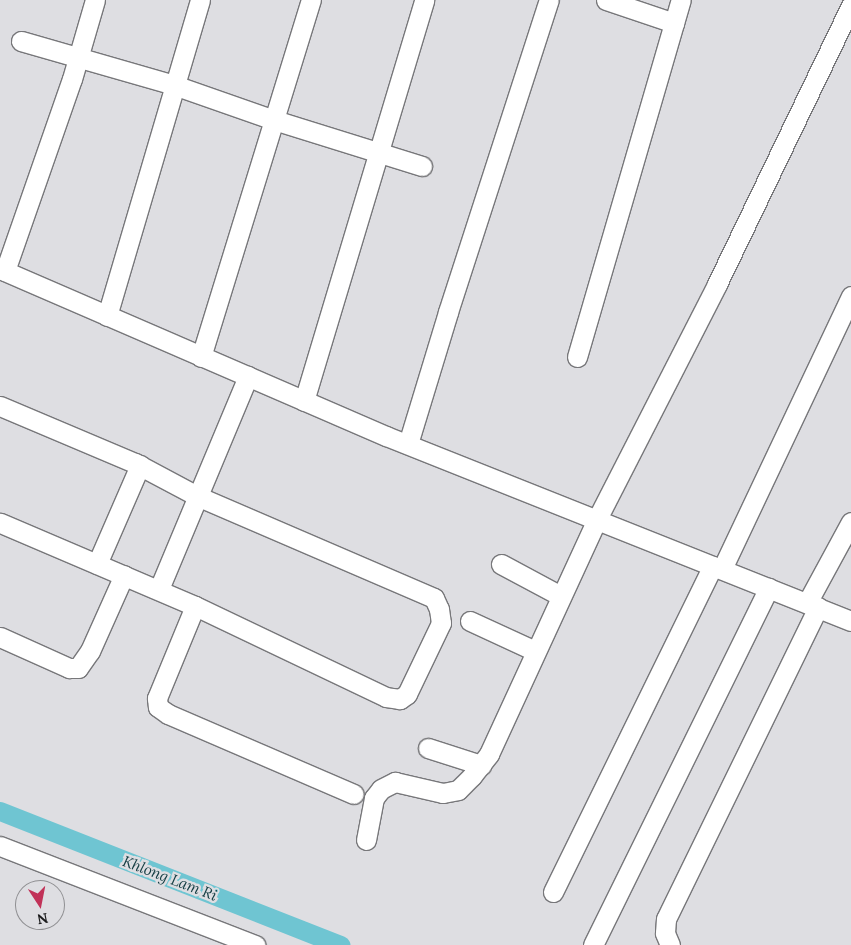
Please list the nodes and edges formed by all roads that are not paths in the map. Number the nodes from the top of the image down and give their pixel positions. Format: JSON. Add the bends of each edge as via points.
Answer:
{"nodes":[{"id":1,"x":95,"y":0,"type":"edge"},
{"id":2,"x":200,"y":0,"type":"edge"},
{"id":3,"x":311,"y":0,"type":"edge"},
{"id":4,"x":424,"y":0,"type":"edge"},
{"id":5,"x":549,"y":0,"type":"edge"},
{"id":6,"x":606,"y":0,"type":"edge"},
{"id":7,"x":681,"y":0,"type":"edge"},
{"id":8,"x":851,"y":5,"type":"edge"},
{"id":9,"x":674,"y":23,"type":"junction"},
{"id":10,"x":21,"y":41,"type":"dead end"},
{"id":11,"x":78,"y":58,"type":"junction"},
{"id":12,"x":174,"y":85,"type":"junction"},
{"id":13,"x":274,"y":120,"type":"junction"},
{"id":14,"x":379,"y":152,"type":"junction"},
{"id":15,"x":422,"y":166,"type":"dead end"},
{"id":16,"x":3,"y":270,"type":"edge"},
{"id":17,"x":851,"y":296,"type":"edge"},
{"id":18,"x":107,"y":316,"type":"junction"},
{"id":19,"x":201,"y":356,"type":"junction"},
{"id":20,"x":577,"y":357,"type":"dead end"},
{"id":21,"x":248,"y":376,"type":"junction"},
{"id":22,"x":304,"y":400,"type":"junction"},
{"id":23,"x":0,"y":406,"type":"edge"},
{"id":24,"x":408,"y":444,"type":"junction"},
{"id":25,"x":140,"y":465,"type":"junction"},
{"id":26,"x":197,"y":496,"type":"junction"},
{"id":27,"x":597,"y":519,"type":"junction"},
{"id":28,"x":851,"y":522,"type":"edge"},
{"id":29,"x":0,"y":523,"type":"edge"},
{"id":30,"x":97,"y":564,"type":"junction"},
{"id":31,"x":501,"y":564,"type":"dead end"},
{"id":32,"x":718,"y":568,"type":"junction"},
{"id":33,"x":124,"y":575,"type":"junction"},
{"id":34,"x":769,"y":588,"type":"junction"},
{"id":35,"x":158,"y":589,"type":"junction"},
{"id":36,"x":561,"y":596,"type":"junction"},
{"id":37,"x":812,"y":605,"type":"junction"},
{"id":38,"x":195,"y":606,"type":"junction"},
{"id":39,"x":470,"y":621,"type":"dead end"},
{"id":40,"x":851,"y":621,"type":"edge"},
{"id":41,"x":0,"y":637,"type":"edge"},
{"id":42,"x":535,"y":651,"type":"junction"},
{"id":43,"x":428,"y":748,"type":"dead end"},
{"id":44,"x":481,"y":765,"type":"junction"},
{"id":45,"x":354,"y":794,"type":"dead end"},
{"id":46,"x":366,"y":840,"type":"dead end"},
{"id":47,"x":0,"y":846,"type":"edge"},
{"id":48,"x":553,"y":892,"type":"dead end"},
{"id":49,"x":255,"y":945,"type":"edge"},
{"id":50,"x":593,"y":945,"type":"edge"},
{"id":51,"x":670,"y":945,"type":"edge"}],
"edges":[{"from":1,"to":11,"type":"street"},
{"from":2,"to":12,"type":"street"},
{"from":3,"to":13,"type":"street"},
{"from":4,"to":14,"type":"street"},
{"from":5,"to":24,"type":"street"},
{"from":6,"to":9,"type":"street"},
{"from":7,"to":9,"type":"street"},
{"from":8,"to":27,"type":"street","via":[[717,284]]},
{"from":9,"to":20,"type":"street"},
{"from":10,"to":11,"type":"street"},
{"from":11,"to":12,"type":"street"},
{"from":11,"to":16,"type":"street"},
{"from":12,"to":13,"type":"street"},
{"from":12,"to":18,"type":"street"},
{"from":13,"to":14,"type":"street"},
{"from":13,"to":19,"type":"street"},
{"from":14,"to":15,"type":"street"},
{"from":14,"to":22,"type":"street"},
{"from":16,"to":18,"type":"street"},
{"from":17,"to":32,"type":"street"},
{"from":18,"to":19,"type":"street"},
{"from":19,"to":21,"type":"street"},
{"from":21,"to":22,"type":"street"},
{"from":21,"to":26,"type":"street"},
{"from":22,"to":24,"type":"street"},
{"from":23,"to":25,"type":"street"},
{"from":24,"to":27,"type":"street"},
{"from":25,"to":26,"type":"street"},
{"from":25,"to":30,"type":"street"},
{"from":26,"to":35,"type":"street"},
{"from":26,"to":38,"type":"street","via":[[434,598],[441,623],[407,694],[400,699],[386,697]]},
{"from":27,"to":32,"type":"street"},
{"from":27,"to":36,"type":"street"},
{"from":28,"to":37,"type":"street"},
{"from":29,"to":30,"type":"street"},
{"from":30,"to":33,"type":"street"},
{"from":31,"to":36,"type":"street"},
{"from":32,"to":34,"type":"street"},
{"from":32,"to":48,"type":"street"},
{"from":33,"to":35,"type":"street"},
{"from":33,"to":41,"type":"street","via":[[90,651],[78,668],[69,668]]},
{"from":34,"to":37,"type":"street"},
{"from":34,"to":50,"type":"street"},
{"from":35,"to":38,"type":"street"},
{"from":36,"to":42,"type":"street"},
{"from":37,"to":40,"type":"street"},
{"from":37,"to":51,"type":"street","via":[[666,919],[665,933]]},
{"from":38,"to":45,"type":"street","via":[[157,698],[158,706],[168,714]]},
{"from":39,"to":42,"type":"street"},
{"from":42,"to":44,"type":"street","via":[[489,754]]},
{"from":43,"to":44,"type":"street"},
{"from":44,"to":46,"type":"street","via":[[458,790],[443,793],[395,782],[381,789],[374,798]]},
{"from":47,"to":49,"type":"street"}]}
